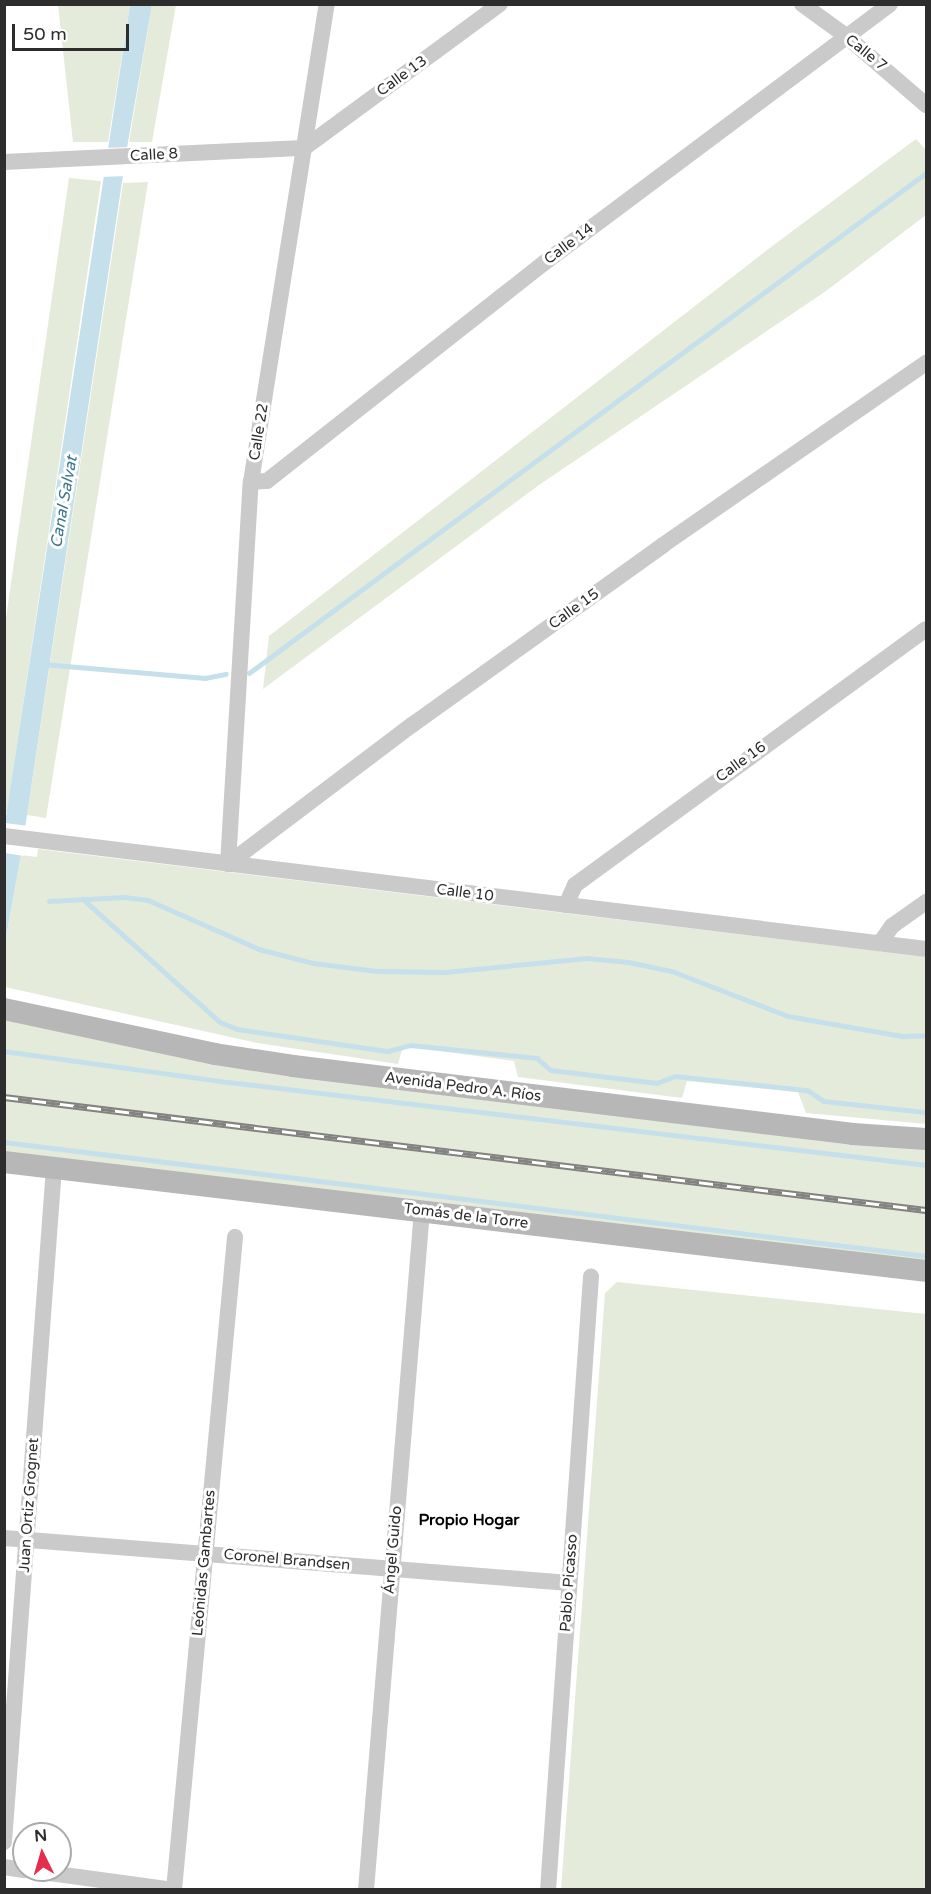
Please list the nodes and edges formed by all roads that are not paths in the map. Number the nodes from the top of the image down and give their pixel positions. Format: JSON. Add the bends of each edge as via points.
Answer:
{"nodes":[{"id":1,"x":327,"y":4,"type":"edge"},
{"id":2,"x":500,"y":4,"type":"edge"},
{"id":3,"x":802,"y":4,"type":"edge"},
{"id":4,"x":890,"y":4,"type":"edge"},
{"id":5,"x":846,"y":36,"type":"junction"},
{"id":6,"x":927,"y":105,"type":"edge"},
{"id":7,"x":304,"y":148,"type":"junction"},
{"id":8,"x":4,"y":162,"type":"edge"},
{"id":9,"x":927,"y":363,"type":"edge"},
{"id":10,"x":250,"y":482,"type":"junction"},
{"id":11,"x":927,"y":629,"type":"edge"},
{"id":12,"x":4,"y":836,"type":"edge"},
{"id":13,"x":228,"y":864,"type":"junction"},
{"id":14,"x":927,"y":902,"type":"edge"},
{"id":15,"x":566,"y":905,"type":"junction"},
{"id":16,"x":880,"y":943,"type":"junction"},
{"id":17,"x":927,"y":949,"type":"edge"},
{"id":18,"x":4,"y":1009,"type":"edge"},
{"id":19,"x":927,"y":1139,"type":"edge"},
{"id":20,"x":4,"y":1162,"type":"edge"},
{"id":21,"x":54,"y":1168,"type":"junction"},
{"id":22,"x":422,"y":1211,"type":"junction"},
{"id":23,"x":235,"y":1237,"type":"dead end"},
{"id":24,"x":927,"y":1271,"type":"edge"},
{"id":25,"x":591,"y":1277,"type":"dead end"},
{"id":26,"x":4,"y":1538,"type":"edge"},
{"id":27,"x":26,"y":1539,"type":"junction"},
{"id":28,"x":205,"y":1554,"type":"junction"},
{"id":29,"x":391,"y":1568,"type":"junction"},
{"id":30,"x":569,"y":1583,"type":"junction"},
{"id":31,"x":4,"y":1842,"type":"edge"},
{"id":32,"x":72,"y":1876,"type":"edge"},
{"id":33,"x":174,"y":1890,"type":"edge"},
{"id":34,"x":366,"y":1890,"type":"edge"},
{"id":35,"x":548,"y":1890,"type":"edge"}],
"edges":[{"from":1,"to":7,"type":"street","name":"Calle 22"},
{"from":2,"to":7,"type":"street","name":"Calle 13"},
{"from":3,"to":5,"type":"street","name":"Calle 7"},
{"from":4,"to":5,"type":"street","name":"Calle 14"},
{"from":5,"to":6,"type":"street","name":"Calle 7"},
{"from":5,"to":10,"type":"street","name":"Calle 14","via":[[544,263],[267,482]]},
{"from":7,"to":8,"type":"street","name":"Calle 8"},
{"from":7,"to":10,"type":"street","name":"Calle 22"},
{"from":9,"to":13,"type":"street","name":"Calle 15","via":[[421,718]]},
{"from":10,"to":13,"type":"street","name":"Calle 22"},
{"from":11,"to":15,"type":"street","name":"Calle 16","via":[[574,885]]},
{"from":12,"to":13,"type":"street","name":"Calle 10"},
{"from":13,"to":15,"type":"street","name":"Calle 10"},
{"from":14,"to":16,"type":"street","via":[[892,926]]},
{"from":15,"to":16,"type":"street","name":"Calle 10"},
{"from":16,"to":17,"type":"street","name":"Calle 10"},
{"from":18,"to":19,"type":"main road","name":"Avenida Pedro A. Ríos","via":[[293,1066],[853,1134]]},
{"from":20,"to":21,"type":"main road","name":"Tomás de la Torre"},
{"from":21,"to":22,"type":"main road","name":"Tomás de la Torre"},
{"from":21,"to":27,"type":"street","name":"Juan Ortiz Grognet"},
{"from":22,"to":24,"type":"main road","name":"Tomás de la Torre"},
{"from":22,"to":29,"type":"street","name":"Ángel Guido"},
{"from":23,"to":28,"type":"street","name":"Leónidas Gambartes"},
{"from":25,"to":30,"type":"street","name":"Pablo Picasso"},
{"from":26,"to":27,"type":"street","name":"Coronel Brandsen"},
{"from":27,"to":28,"type":"street","name":"Coronel Brandsen"},
{"from":27,"to":31,"type":"street","name":"Juan Ortiz Grognet"},
{"from":28,"to":29,"type":"street","name":"Coronel Brandsen"},
{"from":28,"to":33,"type":"street","name":"Leónidas Gambartes"},
{"from":29,"to":30,"type":"street","name":"Coronel Brandsen"},
{"from":29,"to":34,"type":"street","name":"Ángel Guido"},
{"from":30,"to":35,"type":"street","name":"Pablo Picasso"},
{"from":32,"to":33,"type":"street"}]}
